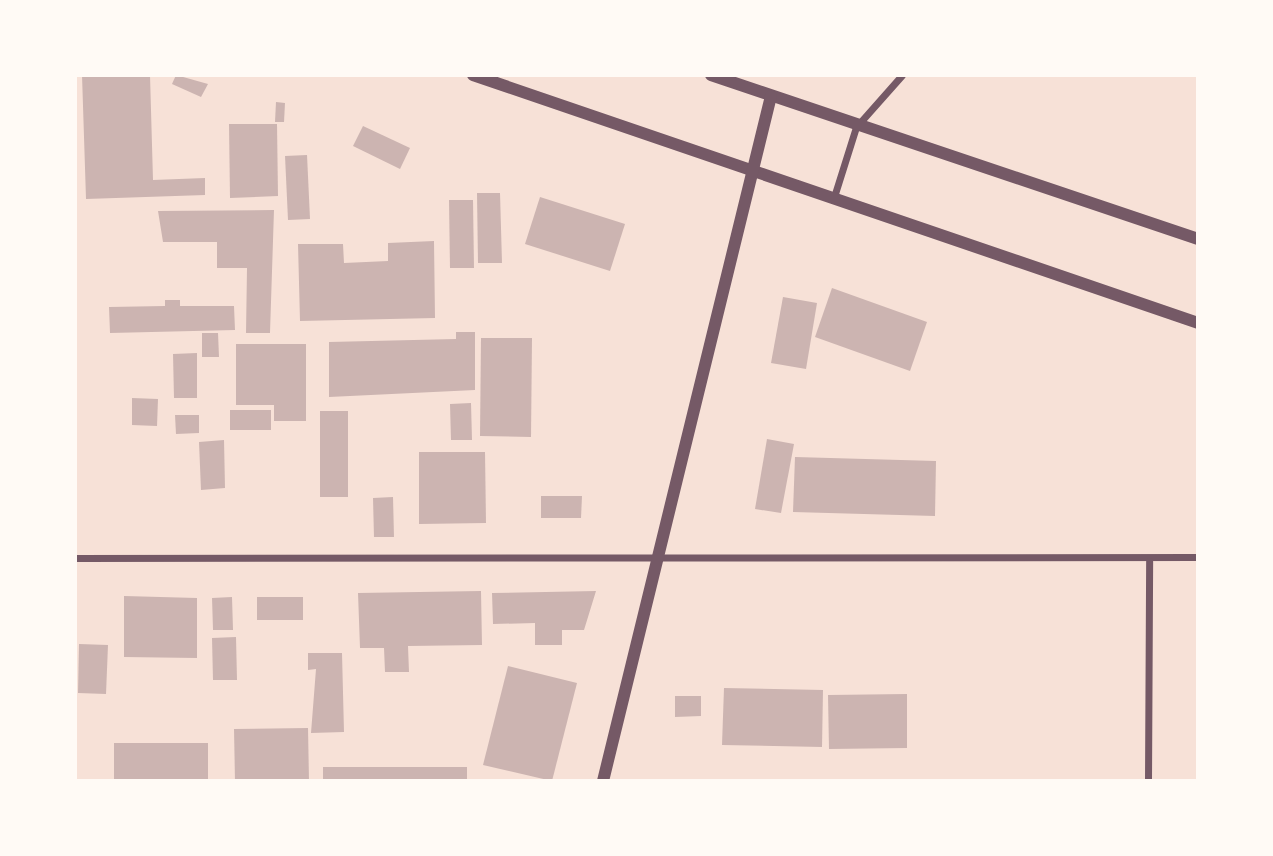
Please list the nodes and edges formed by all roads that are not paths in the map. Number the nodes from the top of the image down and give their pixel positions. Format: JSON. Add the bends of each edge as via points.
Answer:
{"nodes":[{"id":1,"x":473,"y":75,"type":"edge"},
{"id":2,"x":710,"y":75,"type":"edge"},
{"id":3,"x":902,"y":75,"type":"edge"},
{"id":4,"x":771,"y":96,"type":"junction"},
{"id":5,"x":856,"y":127,"type":"junction"},
{"id":6,"x":752,"y":170,"type":"junction"},
{"id":7,"x":833,"y":200,"type":"junction"},
{"id":8,"x":1198,"y":239,"type":"edge"},
{"id":9,"x":1198,"y":323,"type":"edge"},
{"id":10,"x":1198,"y":557,"type":"edge"},
{"id":11,"x":75,"y":558,"type":"edge"},
{"id":12,"x":656,"y":558,"type":"junction"},
{"id":13,"x":1149,"y":561,"type":"junction"},
{"id":14,"x":603,"y":781,"type":"edge"},
{"id":15,"x":1148,"y":781,"type":"edge"}],
"edges":[{"from":1,"to":6,"type":"street"},
{"from":2,"to":4,"type":"street"},
{"from":3,"to":5,"type":"street"},
{"from":4,"to":5,"type":"street"},
{"from":4,"to":6,"type":"street"},
{"from":5,"to":7,"type":"street"},
{"from":5,"to":8,"type":"street"},
{"from":6,"to":7,"type":"street"},
{"from":6,"to":12,"type":"street"},
{"from":7,"to":9,"type":"street"},
{"from":10,"to":13,"type":"street"},
{"from":11,"to":12,"type":"street"},
{"from":12,"to":13,"type":"street"},
{"from":12,"to":14,"type":"street"},
{"from":13,"to":15,"type":"street"}]}
